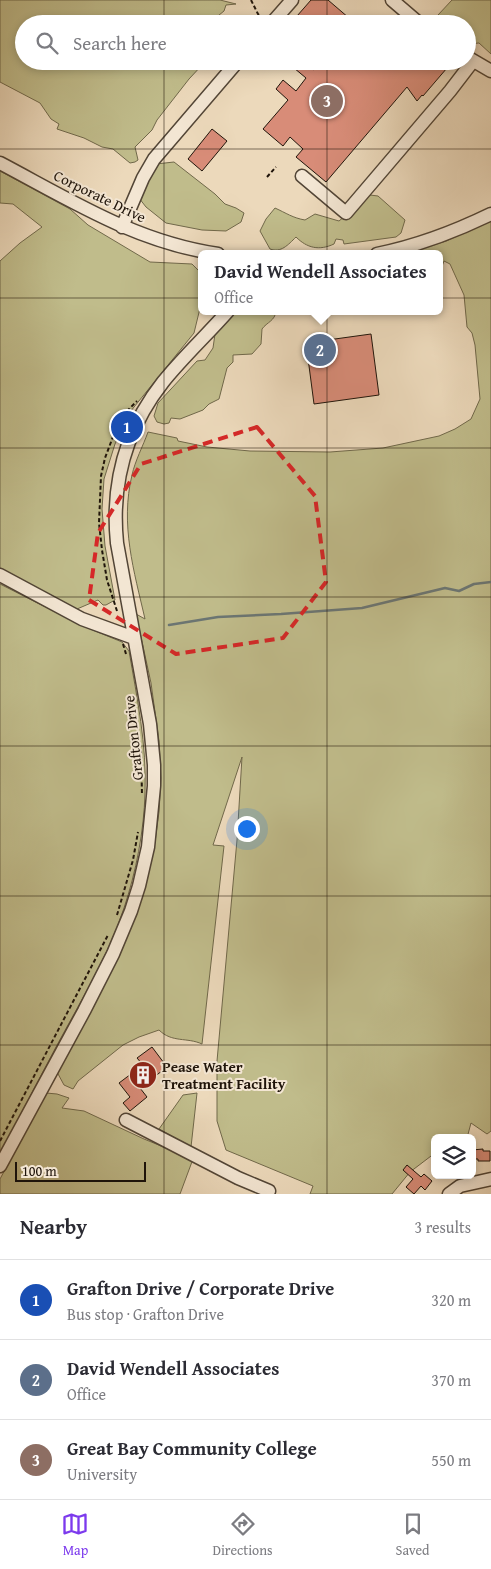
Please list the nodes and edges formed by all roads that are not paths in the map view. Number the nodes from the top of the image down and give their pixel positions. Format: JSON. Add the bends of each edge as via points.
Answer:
{"nodes":[{"id":1,"x":292,"y":0,"type":"edge"},
{"id":2,"x":392,"y":0,"type":"edge"},
{"id":3,"x":274,"y":15,"type":"edge"},
{"id":4,"x":410,"y":15,"type":"edge"},
{"id":5,"x":476,"y":62,"type":"edge"},
{"id":6,"x":230,"y":70,"type":"edge"},
{"id":7,"x":463,"y":70,"type":"edge"},
{"id":8,"x":491,"y":71,"type":"edge"},
{"id":9,"x":0,"y":163,"type":"edge"},
{"id":10,"x":302,"y":176,"type":"dead end"},
{"id":11,"x":491,"y":214,"type":"edge"},
{"id":12,"x":122,"y":227,"type":"junction"},
{"id":13,"x":199,"y":250,"type":"edge"},
{"id":14,"x":392,"y":250,"type":"edge"},
{"id":15,"x":224,"y":315,"type":"edge"},
{"id":16,"x":0,"y":575,"type":"edge"},
{"id":17,"x":129,"y":640,"type":"junction"},
{"id":18,"x":126,"y":1120,"type":"dead end"},
{"id":19,"x":0,"y":1166,"type":"edge"},
{"id":20,"x":491,"y":1180,"type":"edge"},
{"id":21,"x":269,"y":1190,"type":"dead end"},
{"id":22,"x":449,"y":1194,"type":"edge"}],
"edges":[{"from":1,"to":3,"type":"street"},
{"from":2,"to":4,"type":"street"},
{"from":5,"to":8,"type":"street"},
{"from":6,"to":12,"type":"street","via":[[154,159]]},
{"from":7,"to":10,"type":"street","via":[[450,91],[346,214]]},
{"from":9,"to":12,"type":"street","name":"Corporate Drive"},
{"from":11,"to":14,"type":"street","via":[[456,230]]},
{"from":12,"to":13,"type":"street","name":"Corporate Drive"},
{"from":15,"to":17,"type":"street","name":"Grafton Drive","via":[[163,382],[136,426],[121,466],[115,522]]},
{"from":16,"to":17,"type":"street"},
{"from":17,"to":19,"type":"street","name":"Grafton Drive","via":[[148,704],[154,765],[150,827],[141,877],[113,954]]},
{"from":18,"to":21,"type":"street","via":[[238,1178]]},
{"from":20,"to":22,"type":"street","via":[[460,1186]]}]}
